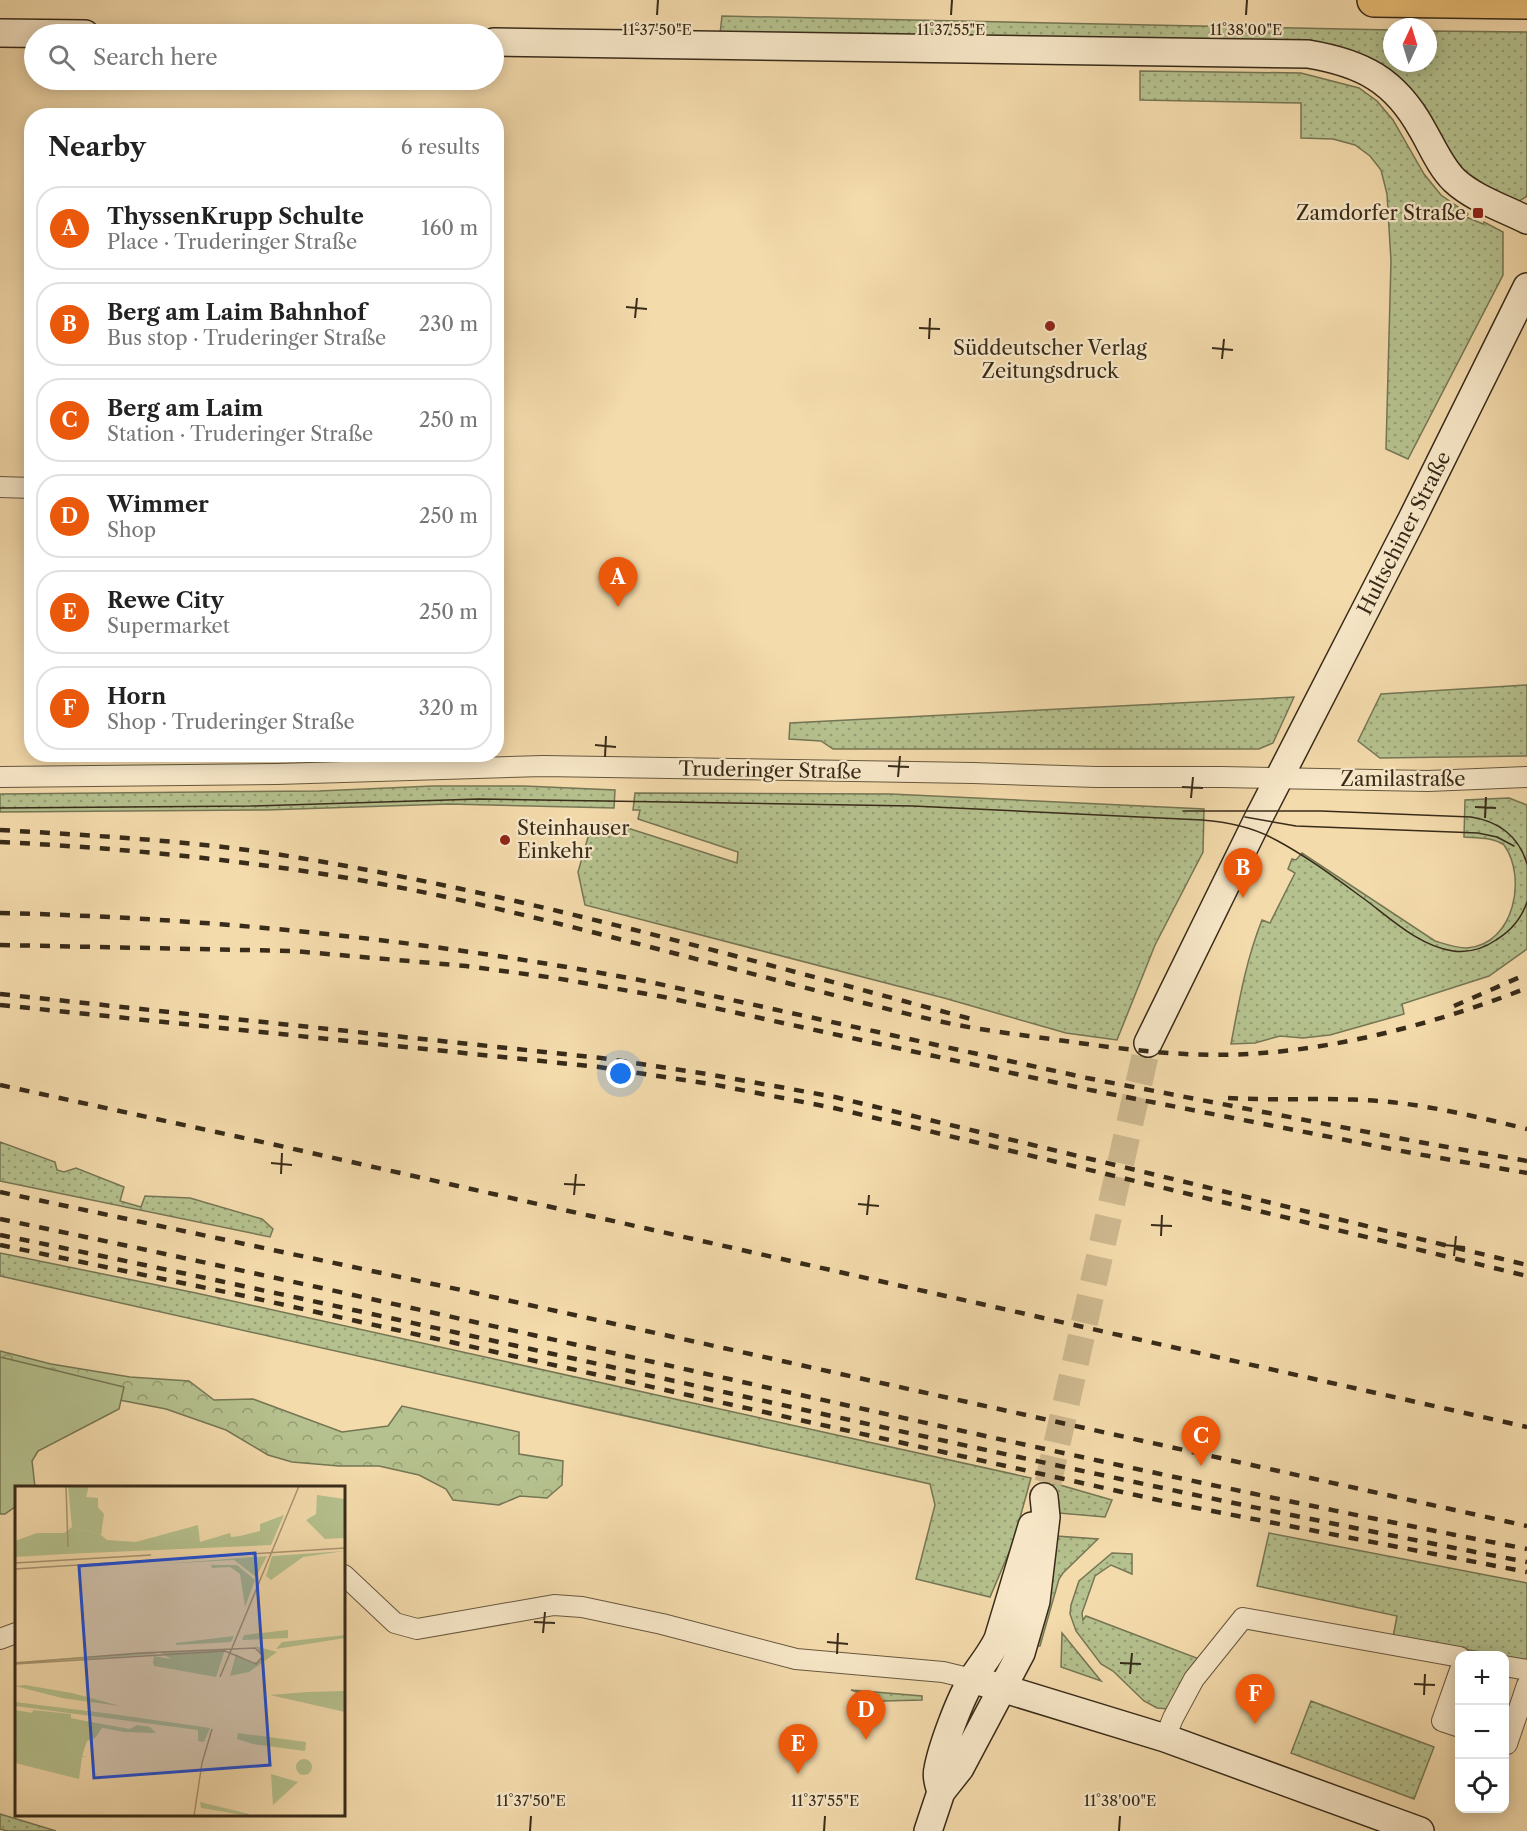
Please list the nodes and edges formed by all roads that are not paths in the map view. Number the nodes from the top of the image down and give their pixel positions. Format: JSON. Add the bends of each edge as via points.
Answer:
{"nodes":[{"id":1,"x":1374,"y":0,"type":"edge"},
{"id":2,"x":1527,"y":2,"type":"edge"},
{"id":3,"x":0,"y":33,"type":"edge"},
{"id":4,"x":24,"y":33,"type":"edge"},
{"id":5,"x":504,"y":42,"type":"edge"},
{"id":6,"x":1527,"y":220,"type":"edge"},
{"id":7,"x":1527,"y":287,"type":"edge"},
{"id":8,"x":0,"y":487,"type":"edge"},
{"id":9,"x":24,"y":488,"type":"edge"},
{"id":10,"x":0,"y":777,"type":"edge"},
{"id":11,"x":1527,"y":777,"type":"edge"},
{"id":12,"x":1279,"y":778,"type":"junction"},
{"id":13,"x":1148,"y":1043,"type":"tunnel mouth"},
{"id":14,"x":345,"y":1576,"type":"edge"},
{"id":15,"x":15,"y":1633,"type":"edge"},
{"id":16,"x":0,"y":1639,"type":"edge"},
{"id":17,"x":1455,"y":1656,"type":"edge"},
{"id":18,"x":1509,"y":1667,"type":"edge"},
{"id":19,"x":1527,"y":1670,"type":"edge"},
{"id":20,"x":972,"y":1679,"type":"junction"},
{"id":21,"x":1455,"y":1684,"type":"edge"},
{"id":22,"x":1527,"y":1685,"type":"edge"},
{"id":23,"x":1004,"y":1689,"type":"junction"},
{"id":24,"x":1455,"y":1725,"type":"edge"},
{"id":25,"x":1165,"y":1738,"type":"junction"},
{"id":26,"x":1509,"y":1741,"type":"edge"},
{"id":27,"x":941,"y":1792,"type":"junction"},
{"id":28,"x":928,"y":1831,"type":"edge"},
{"id":29,"x":1420,"y":1831,"type":"edge"}],
"edges":[{"from":1,"to":2,"type":"highway"},
{"from":3,"to":4,"type":"street"},
{"from":5,"to":6,"type":"street","via":[[1308,54],[1334,58],[1374,75],[1393,90],[1415,116],[1455,181]]},
{"from":7,"to":12,"type":"street","name":"Hultschiner Straße"},
{"from":8,"to":9,"type":"street"},
{"from":10,"to":12,"type":"street","name":"Truderinger Straße","via":[[543,766]]},
{"from":11,"to":12,"type":"street","name":"Zamilastraße","via":[[1436,781]]},
{"from":12,"to":13,"type":"street"},
{"from":14,"to":20,"type":"street","via":[[395,1623],[417,1629],[554,1605],[582,1607],[796,1659],[943,1672]]},
{"from":15,"to":16,"type":"street"},
{"from":17,"to":25,"type":"street","via":[[1243,1618],[1194,1679]]},
{"from":18,"to":19,"type":"street"},
{"from":20,"to":23,"type":"street"},
{"from":20,"to":23,"type":"street","via":[[998,1639],[1046,1490],[1036,1601],[1021,1653]]},
{"from":20,"to":27,"type":"street","via":[[937,1772]]},
{"from":21,"to":24,"type":"street","via":[[1442,1721]]},
{"from":22,"to":26,"type":"street"},
{"from":23,"to":25,"type":"street"},
{"from":23,"to":27,"type":"street","via":[[960,1768]]},
{"from":25,"to":29,"type":"street"},
{"from":27,"to":28,"type":"street"}]}
